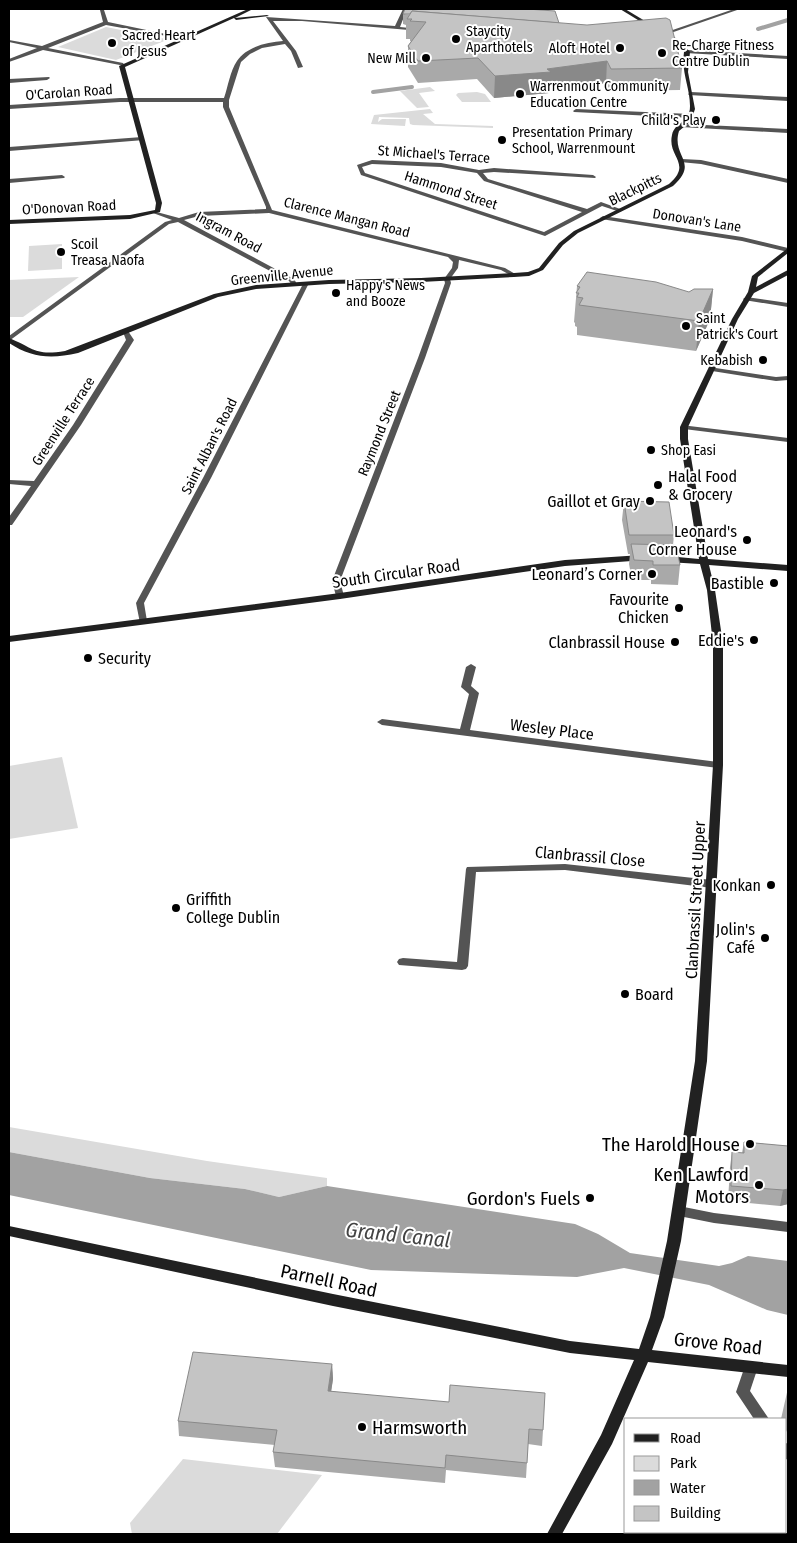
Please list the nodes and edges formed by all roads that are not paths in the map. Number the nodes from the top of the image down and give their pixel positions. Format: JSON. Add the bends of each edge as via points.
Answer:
{"nodes":[{"id":1,"x":251,"y":9,"type":"edge"},
{"id":2,"x":261,"y":9,"type":"edge"},
{"id":3,"x":405,"y":9,"type":"edge"},
{"id":4,"x":622,"y":9,"type":"edge"},
{"id":5,"x":738,"y":9,"type":"edge"},
{"id":6,"x":102,"y":10,"type":"dead end"},
{"id":7,"x":269,"y":18,"type":"junction"},
{"id":8,"x":106,"y":23,"type":"junction"},
{"id":9,"x":216,"y":24,"type":"junction"},
{"id":10,"x":397,"y":28,"type":"junction"},
{"id":11,"x":424,"y":30,"type":"edge"},
{"id":12,"x":665,"y":34,"type":"junction"},
{"id":13,"x":656,"y":36,"type":"edge"},
{"id":14,"x":183,"y":38,"type":"junction"},
{"id":15,"x":9,"y":41,"type":"edge"},
{"id":16,"x":286,"y":42,"type":"junction"},
{"id":17,"x":42,"y":48,"type":"junction"},
{"id":18,"x":686,"y":52,"type":"junction"},
{"id":19,"x":788,"y":58,"type":"edge"},
{"id":20,"x":9,"y":61,"type":"edge"},
{"id":21,"x":123,"y":65,"type":"junction"},
{"id":22,"x":300,"y":67,"type":"dead end"},
{"id":23,"x":47,"y":78,"type":"dead end"},
{"id":24,"x":9,"y":81,"type":"edge"},
{"id":25,"x":691,"y":94,"type":"junction"},
{"id":26,"x":788,"y":99,"type":"edge"},
{"id":27,"x":130,"y":100,"type":"junction"},
{"id":28,"x":226,"y":100,"type":"junction"},
{"id":29,"x":9,"y":107,"type":"edge"},
{"id":30,"x":576,"y":111,"type":"dead end"},
{"id":31,"x":691,"y":116,"type":"junction"},
{"id":32,"x":683,"y":126,"type":"junction"},
{"id":33,"x":788,"y":131,"type":"edge"},
{"id":34,"x":142,"y":139,"type":"junction"},
{"id":35,"x":9,"y":149,"type":"edge"},
{"id":36,"x":682,"y":161,"type":"junction"},
{"id":37,"x":364,"y":164,"type":"joint"},
{"id":38,"x":479,"y":172,"type":"junction"},
{"id":39,"x":62,"y":177,"type":"dead end"},
{"id":40,"x":593,"y":177,"type":"dead end"},
{"id":41,"x":9,"y":180,"type":"edge"},
{"id":42,"x":788,"y":181,"type":"edge"},
{"id":43,"x":620,"y":210,"type":"junction"},
{"id":44,"x":269,"y":211,"type":"junction"},
{"id":45,"x":587,"y":211,"type":"junction"},
{"id":46,"x":155,"y":212,"type":"junction"},
{"id":47,"x":603,"y":218,"type":"junction"},
{"id":48,"x":177,"y":219,"type":"junction"},
{"id":49,"x":9,"y":222,"type":"edge"},
{"id":50,"x":788,"y":250,"type":"edge"},
{"id":51,"x":451,"y":257,"type":"junction"},
{"id":52,"x":788,"y":272,"type":"edge"},
{"id":53,"x":514,"y":275,"type":"junction"},
{"id":54,"x":447,"y":278,"type":"junction"},
{"id":55,"x":306,"y":283,"type":"junction"},
{"id":56,"x":294,"y":284,"type":"junction"},
{"id":57,"x":751,"y":292,"type":"junction"},
{"id":58,"x":746,"y":299,"type":"junction"},
{"id":59,"x":788,"y":305,"type":"edge"},
{"id":60,"x":126,"y":332,"type":"junction"},
{"id":61,"x":9,"y":340,"type":"edge"},
{"id":62,"x":712,"y":369,"type":"junction"},
{"id":63,"x":788,"y":378,"type":"edge"},
{"id":64,"x":684,"y":427,"type":"junction"},
{"id":65,"x":788,"y":440,"type":"edge"},
{"id":66,"x":9,"y":482,"type":"edge"},
{"id":67,"x":37,"y":484,"type":"junction"},
{"id":68,"x":9,"y":522,"type":"edge"},
{"id":69,"x":704,"y":561,"type":"junction"},
{"id":70,"x":788,"y":568,"type":"edge"},
{"id":71,"x":340,"y":596,"type":"junction"},
{"id":72,"x":143,"y":621,"type":"junction"},
{"id":73,"x":9,"y":639,"type":"edge"},
{"id":74,"x":471,"y":667,"type":"dead end"},
{"id":75,"x":382,"y":722,"type":"dead end"},
{"id":76,"x":464,"y":733,"type":"junction"},
{"id":77,"x":718,"y":765,"type":"junction"},
{"id":78,"x":712,"y":884,"type":"junction"},
{"id":79,"x":403,"y":962,"type":"dead end"},
{"id":80,"x":679,"y":1212,"type":"junction"},
{"id":81,"x":788,"y":1227,"type":"edge"},
{"id":82,"x":9,"y":1231,"type":"edge"},
{"id":83,"x":643,"y":1356,"type":"junction"},
{"id":84,"x":751,"y":1367,"type":"junction"},
{"id":85,"x":788,"y":1371,"type":"edge"},
{"id":86,"x":761,"y":1418,"type":"edge"},
{"id":87,"x":554,"y":1534,"type":"edge"}],
"edges":[{"from":1,"to":9,"type":"street"},
{"from":2,"to":7,"type":"street"},
{"from":3,"to":10,"type":"street"},
{"from":4,"to":12,"type":"street"},
{"from":5,"to":12,"type":"street"},
{"from":6,"to":8,"type":"street"},
{"from":7,"to":9,"type":"street","via":[[233,19]]},
{"from":7,"to":10,"type":"street"},
{"from":7,"to":16,"type":"street"},
{"from":8,"to":14,"type":"street"},
{"from":8,"to":17,"type":"street"},
{"from":9,"to":14,"type":"street"},
{"from":10,"to":11,"type":"street"},
{"from":12,"to":13,"type":"street"},
{"from":12,"to":18,"type":"street"},
{"from":14,"to":21,"type":"street"},
{"from":15,"to":17,"type":"street"},
{"from":16,"to":22,"type":"street"},
{"from":16,"to":28,"type":"street","via":[[270,44],[243,58]]},
{"from":17,"to":20,"type":"street"},
{"from":17,"to":21,"type":"street"},
{"from":18,"to":19,"type":"street"},
{"from":18,"to":25,"type":"street","via":[[685,69]]},
{"from":21,"to":27,"type":"street"},
{"from":23,"to":24,"type":"street"},
{"from":25,"to":26,"type":"street"},
{"from":25,"to":31,"type":"street"},
{"from":27,"to":28,"type":"street","name":"O'Carolan Road"},
{"from":27,"to":29,"type":"street","name":"O'Carolan Road"},
{"from":27,"to":34,"type":"street"},
{"from":28,"to":44,"type":"street","name":"Clarence Mangan Road","via":[[226,107]]},
{"from":30,"to":31,"type":"street"},
{"from":31,"to":32,"type":"street"},
{"from":32,"to":33,"type":"street"},
{"from":32,"to":36,"type":"street","via":[[675,134],[676,148]]},
{"from":34,"to":35,"type":"street"},
{"from":34,"to":46,"type":"street","via":[[159,204]]},
{"from":36,"to":42,"type":"street","via":[[701,162]]},
{"from":36,"to":43,"type":"street","name":"Blackpitts","via":[[684,171],[677,181]]},
{"from":37,"to":38,"type":"street","name":"St Michael's Terrace","via":[[441,165]]},
{"from":37,"to":45,"type":"street","name":"Hammond Street","via":[[359,166],[363,174],[545,234]]},
{"from":38,"to":40,"type":"street","name":"St Michael's Terrace","via":[[494,170]]},
{"from":38,"to":45,"type":"street","via":[[486,180]]},
{"from":39,"to":41,"type":"street"},
{"from":43,"to":45,"type":"street","via":[[601,204]]},
{"from":43,"to":47,"type":"street","name":"Blackpitts"},
{"from":44,"to":48,"type":"street","via":[[199,214]]},
{"from":44,"to":51,"type":"street","name":"Clarence Mangan Road"},
{"from":46,"to":48,"type":"street","name":"Ingram Road"},
{"from":46,"to":49,"type":"street","name":"O'Donovan Road","via":[[130,217]]},
{"from":47,"to":50,"type":"street","name":"Donovan's Lane","via":[[742,239]]},
{"from":47,"to":53,"type":"street","name":"Blackpitts","via":[[561,244],[541,269]]},
{"from":48,"to":56,"type":"street","name":"Ingram Road","via":[[292,280]]},
{"from":48,"to":61,"type":"street","via":[[167,222]]},
{"from":50,"to":57,"type":"street","via":[[755,276]]},
{"from":51,"to":53,"type":"street","name":"Clarence Mangan Road","via":[[503,268]]},
{"from":51,"to":54,"type":"street","via":[[456,261],[455,268]]},
{"from":52,"to":57,"type":"street"},
{"from":53,"to":54,"type":"street","name":"Greenville Avenue"},
{"from":54,"to":55,"type":"street","name":"Greenville Avenue"},
{"from":54,"to":71,"type":"street","name":"Raymond Street","via":[[419,369],[336,581]]},
{"from":55,"to":56,"type":"street","name":"Greenville Avenue"},
{"from":55,"to":72,"type":"street","name":"Saint Alban's Road","via":[[140,603]]},
{"from":56,"to":60,"type":"street","name":"Greenville Avenue","via":[[216,295]]},
{"from":57,"to":58,"type":"street"},
{"from":58,"to":59,"type":"street"},
{"from":58,"to":62,"type":"street"},
{"from":60,"to":61,"type":"street","name":"Greenville Avenue","via":[[75,352],[54,356],[32,354]]},
{"from":60,"to":67,"type":"street","name":"Greenville Terrace","via":[[130,340]]},
{"from":62,"to":63,"type":"street"},
{"from":62,"to":64,"type":"street"},
{"from":64,"to":65,"type":"street"},
{"from":64,"to":69,"type":"street","name":"Clanbrassil Street Upper"},
{"from":66,"to":67,"type":"street"},
{"from":67,"to":68,"type":"street","name":"Greenville Terrace"},
{"from":69,"to":70,"type":"street","name":"South Circular Road"},
{"from":69,"to":71,"type":"street","name":"South Circular Road","via":[[654,558],[595,560]]},
{"from":69,"to":77,"type":"street","name":"Clanbrassil Street Upper","via":[[718,644]]},
{"from":71,"to":72,"type":"street","name":"South Circular Road"},
{"from":72,"to":73,"type":"street","name":"South Circular Road"},
{"from":74,"to":76,"type":"street","via":[[466,687],[474,693]]},
{"from":75,"to":76,"type":"street","name":"Wesley Place"},
{"from":76,"to":77,"type":"street","name":"Wesley Place"},
{"from":77,"to":78,"type":"street","name":"Clanbrassil Street Upper"},
{"from":78,"to":79,"type":"street","name":"Clanbrassil Close","via":[[565,867],[471,869],[462,966]]},
{"from":78,"to":80,"type":"street","name":"Clanbrassil Street Upper","via":[[702,1047]]},
{"from":80,"to":81,"type":"street"},
{"from":80,"to":83,"type":"street","name":"Clanbrassil Street Upper","via":[[664,1290]]},
{"from":82,"to":83,"type":"street","name":"Parnell Road","via":[[570,1347]]},
{"from":83,"to":84,"type":"street","name":"Grove Road"},
{"from":83,"to":87,"type":"street","name":"Clanbrassil Street Upper","via":[[607,1439]]},
{"from":84,"to":85,"type":"street","name":"Grove Road"},
{"from":84,"to":86,"type":"street","via":[[743,1392]]}]}
